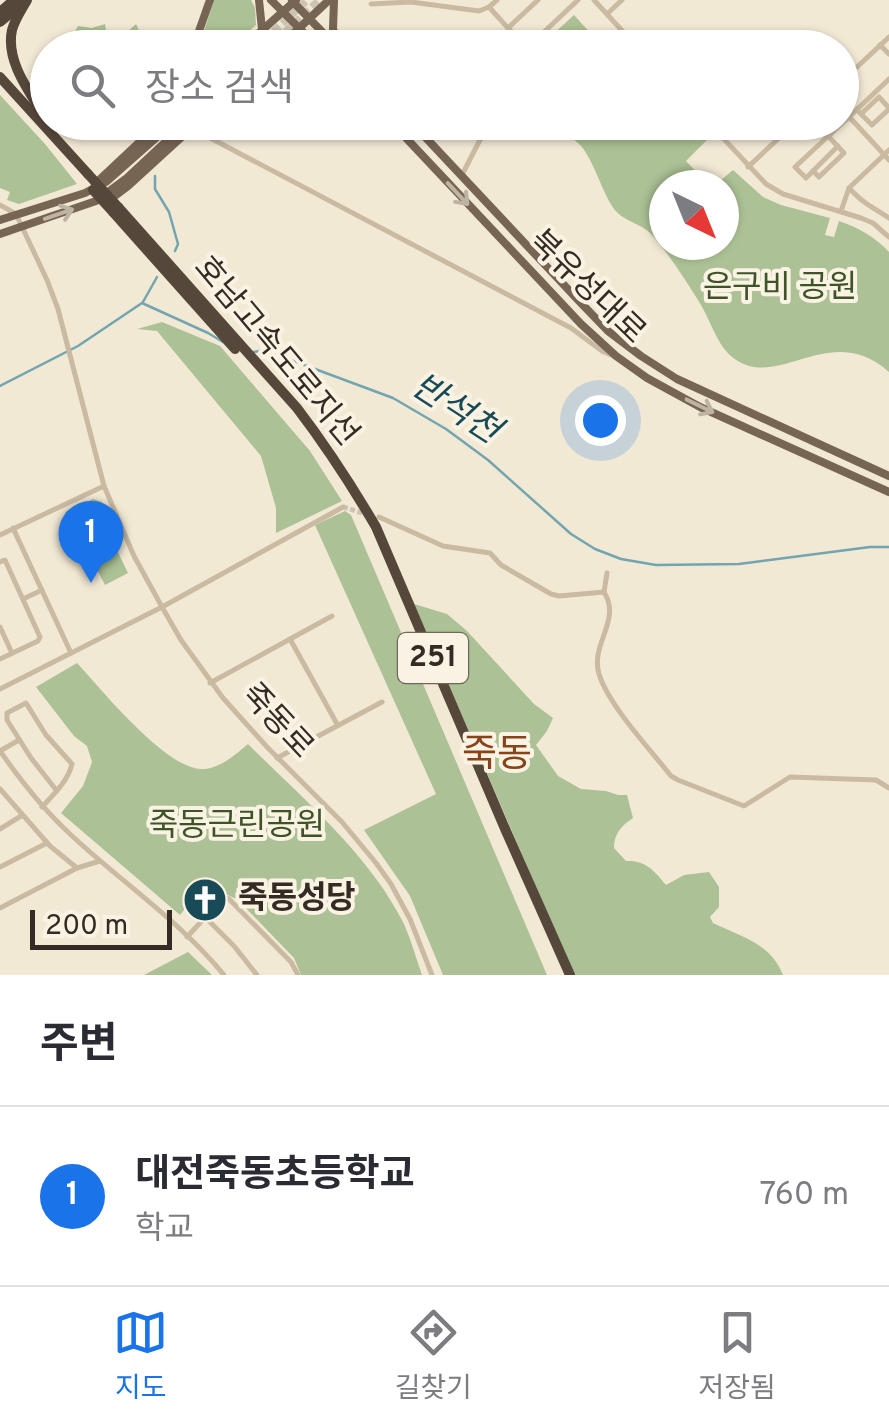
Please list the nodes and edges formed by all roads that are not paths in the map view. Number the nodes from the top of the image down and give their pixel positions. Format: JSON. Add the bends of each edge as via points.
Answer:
{"nodes":[{"id":1,"x":11,"y":0,"type":"edge"},
{"id":2,"x":27,"y":0,"type":"edge"},
{"id":3,"x":210,"y":0,"type":"edge"},
{"id":4,"x":259,"y":0,"type":"edge"},
{"id":5,"x":270,"y":0,"type":"edge"},
{"id":6,"x":332,"y":0,"type":"edge"},
{"id":7,"x":497,"y":0,"type":"edge"},
{"id":8,"x":538,"y":0,"type":"edge"},
{"id":9,"x":563,"y":0,"type":"edge"},
{"id":10,"x":578,"y":0,"type":"edge"},
{"id":11,"x":594,"y":0,"type":"edge"},
{"id":12,"x":622,"y":0,"type":"edge"},
{"id":13,"x":294,"y":1,"type":"edge"},
{"id":14,"x":0,"y":2,"type":"edge"},
{"id":15,"x":371,"y":4,"type":"dead end"},
{"id":16,"x":489,"y":8,"type":"junction"},
{"id":17,"x":570,"y":8,"type":"junction"},
{"id":18,"x":0,"y":12,"type":"edge"},
{"id":19,"x":282,"y":12,"type":"junction"},
{"id":20,"x":607,"y":14,"type":"junction"},
{"id":21,"x":309,"y":19,"type":"junction"},
{"id":22,"x":0,"y":22,"type":"edge"},
{"id":23,"x":299,"y":28,"type":"joint"},
{"id":24,"x":508,"y":28,"type":"joint"},
{"id":25,"x":199,"y":30,"type":"edge"},
{"id":26,"x":262,"y":30,"type":"joint"},
{"id":27,"x":320,"y":30,"type":"edge"},
{"id":28,"x":334,"y":30,"type":"edge"},
{"id":29,"x":546,"y":30,"type":"edge"},
{"id":30,"x":622,"y":30,"type":"edge"},
{"id":31,"x":889,"y":37,"type":"edge"},
{"id":32,"x":880,"y":45,"type":"junction"},
{"id":33,"x":889,"y":54,"type":"edge"},
{"id":34,"x":859,"y":65,"type":"edge"},
{"id":35,"x":0,"y":77,"type":"edge"},
{"id":36,"x":889,"y":79,"type":"edge"},
{"id":37,"x":0,"y":86,"type":"edge"},
{"id":38,"x":30,"y":92,"type":"edge"},
{"id":39,"x":889,"y":109,"type":"edge"},
{"id":40,"x":30,"y":110,"type":"edge"},
{"id":41,"x":859,"y":112,"type":"junction"},
{"id":42,"x":30,"y":118,"type":"edge"},
{"id":43,"x":859,"y":127,"type":"edge"},
{"id":44,"x":51,"y":140,"type":"edge"},
{"id":45,"x":57,"y":140,"type":"edge"},
{"id":46,"x":58,"y":140,"type":"edge"},
{"id":47,"x":142,"y":140,"type":"edge"},
{"id":48,"x":155,"y":140,"type":"edge"},
{"id":49,"x":176,"y":140,"type":"edge"},
{"id":50,"x":214,"y":140,"type":"edge"},
{"id":51,"x":409,"y":140,"type":"edge"},
{"id":52,"x":427,"y":140,"type":"edge"},
{"id":53,"x":480,"y":140,"type":"edge"},
{"id":54,"x":724,"y":140,"type":"edge"},
{"id":55,"x":777,"y":140,"type":"edge"},
{"id":56,"x":824,"y":140,"type":"edge"},
{"id":57,"x":832,"y":140,"type":"edge"},
{"id":58,"x":60,"y":143,"type":"junction"},
{"id":59,"x":887,"y":155,"type":"edge"},
{"id":60,"x":748,"y":167,"type":"junction"},
{"id":61,"x":85,"y":176,"type":"junction"},
{"id":62,"x":461,"y":177,"type":"junction"},
{"id":63,"x":850,"y":188,"type":"junction"},
{"id":64,"x":85,"y":193,"type":"junction"},
{"id":65,"x":0,"y":205,"type":"edge"},
{"id":66,"x":841,"y":211,"type":"junction"},
{"id":67,"x":16,"y":214,"type":"junction"},
{"id":68,"x":889,"y":218,"type":"edge"},
{"id":69,"x":0,"y":220,"type":"edge"},
{"id":70,"x":21,"y":226,"type":"junction"},
{"id":71,"x":0,"y":234,"type":"edge"},
{"id":72,"x":889,"y":238,"type":"edge"},
{"id":73,"x":616,"y":356,"type":"junction"},
{"id":74,"x":889,"y":476,"type":"edge"},
{"id":75,"x":104,"y":486,"type":"junction"},
{"id":76,"x":889,"y":492,"type":"edge"},
{"id":77,"x":342,"y":507,"type":"dead end"},
{"id":78,"x":379,"y":517,"type":"dead end"},
{"id":79,"x":13,"y":528,"type":"junction"},
{"id":80,"x":0,"y":534,"type":"edge"},
{"id":81,"x":0,"y":562,"type":"edge"},
{"id":82,"x":608,"y":573,"type":"dead end"},
{"id":83,"x":42,"y":590,"type":"junction"},
{"id":84,"x":604,"y":592,"type":"junction"},
{"id":85,"x":23,"y":599,"type":"junction"},
{"id":86,"x":162,"y":606,"type":"junction"},
{"id":87,"x":332,"y":616,"type":"dead end"},
{"id":88,"x":0,"y":627,"type":"edge"},
{"id":89,"x":290,"y":639,"type":"junction"},
{"id":90,"x":12,"y":653,"type":"junction"},
{"id":91,"x":71,"y":654,"type":"junction"},
{"id":92,"x":0,"y":659,"type":"edge"},
{"id":93,"x":210,"y":682,"type":"junction"},
{"id":94,"x":0,"y":689,"type":"edge"},
{"id":95,"x":382,"y":702,"type":"dead end"},
{"id":96,"x":337,"y":726,"type":"junction"},
{"id":97,"x":19,"y":740,"type":"junction"},
{"id":98,"x":0,"y":751,"type":"edge"},
{"id":99,"x":277,"y":758,"type":"junction"},
{"id":100,"x":889,"y":788,"type":"edge"},
{"id":101,"x":0,"y":790,"type":"edge"},
{"id":102,"x":58,"y":791,"type":"junction"},
{"id":103,"x":42,"y":806,"type":"junction"},
{"id":104,"x":21,"y":816,"type":"junction"},
{"id":105,"x":0,"y":829,"type":"edge"},
{"id":106,"x":47,"y":843,"type":"junction"},
{"id":107,"x":100,"y":861,"type":"junction"},
{"id":108,"x":0,"y":866,"type":"edge"},
{"id":109,"x":77,"y":868,"type":"junction"},
{"id":110,"x":0,"y":908,"type":"edge"},
{"id":111,"x":205,"y":917,"type":"junction"},
{"id":112,"x":187,"y":937,"type":"junction"},
{"id":113,"x":224,"y":975,"type":"edge"},
{"id":114,"x":258,"y":975,"type":"edge"},
{"id":115,"x":298,"y":975,"type":"edge"},
{"id":116,"x":432,"y":975,"type":"edge"},
{"id":117,"x":566,"y":975,"type":"edge"}],
"edges":[{"from":1,"to":14,"type":"highway"},
{"from":1,"to":18,"type":"highway"},
{"from":2,"to":22,"type":"highway"},
{"from":2,"to":38,"type":"highway","via":[[12,47]]},
{"from":3,"to":25,"type":"main road"},
{"from":4,"to":26,"type":"main road"},
{"from":5,"to":19,"type":"main road"},
{"from":6,"to":21,"type":"main road"},
{"from":6,"to":28,"type":"main road"},
{"from":7,"to":16,"type":"street"},
{"from":8,"to":24,"type":"street"},
{"from":9,"to":17,"type":"street"},
{"from":10,"to":17,"type":"street"},
{"from":11,"to":20,"type":"street"},
{"from":12,"to":20,"type":"street"},
{"from":13,"to":19,"type":"main road"},
{"from":13,"to":21,"type":"main road"},
{"from":15,"to":16,"type":"street"},
{"from":16,"to":24,"type":"street"},
{"from":17,"to":29,"type":"street"},
{"from":19,"to":23,"type":"main road"},
{"from":19,"to":26,"type":"main road"},
{"from":20,"to":30,"type":"street"},
{"from":21,"to":23,"type":"main road"},
{"from":21,"to":27,"type":"main road"},
{"from":31,"to":32,"type":"street"},
{"from":32,"to":33,"type":"street"},
{"from":32,"to":34,"type":"street"},
{"from":35,"to":40,"type":"highway","name":"호남고속도로지선","number":"251"},
{"from":36,"to":41,"type":"street"},
{"from":37,"to":42,"type":"highway","name":"호남고속도로지선","number":"251"},
{"from":39,"to":41,"type":"street","via":[[879,97]]},
{"from":39,"to":41,"type":"street","via":[[872,126]]},
{"from":43,"to":59,"type":"street"},
{"from":44,"to":61,"type":"highway","name":"호남고속도로지선","number":"251"},
{"from":45,"to":58,"type":"highway","name":"호남고속도로지선","number":"251"},
{"from":46,"to":58,"type":"highway"},
{"from":47,"to":64,"type":"main road"},
{"from":48,"to":64,"type":"main road"},
{"from":70,"to":49,"type":"main road","one_way":true,"via":[[116,195]]},
{"from":50,"to":73,"type":"street"},
{"from":51,"to":73,"type":"main road","name":"북유성대로","one_way":true},
{"from":52,"to":62,"type":"main road","name":"북유성대로"},
{"from":53,"to":62,"type":"street"},
{"from":54,"to":60,"type":"street"},
{"from":55,"to":60,"type":"street"},
{"from":56,"to":57,"type":"street","via":[[795,167],[806,178],[813,170],[819,177],[844,152]]},
{"from":58,"to":61,"type":"highway","name":"호남고속도로지선","number":"251"},
{"from":59,"to":63,"type":"street"},
{"from":60,"to":66,"type":"street","via":[[783,194]]},
{"from":61,"to":117,"type":"highway","name":"호남고속도로지선","number":"251","bridge":true,"via":[[296,408],[376,527]]},
{"from":62,"to":74,"type":"main road","name":"북유성대로","via":[[589,312],[641,356],[677,379]]},
{"from":63,"to":66,"type":"street"},
{"from":63,"to":68,"type":"street"},
{"from":64,"to":67,"type":"main road"},
{"from":65,"to":67,"type":"street"},
{"from":66,"to":72,"type":"street","via":[[873,223]]},
{"from":67,"to":69,"type":"main road"},
{"from":67,"to":70,"type":"street","name":"죽동로"},
{"from":70,"to":71,"type":"main road"},
{"from":70,"to":75,"type":"street","name":"죽동로","via":[[47,280]]},
{"from":73,"to":76,"type":"main road","name":"북유성대로","one_way":true,"via":[[700,406]]},
{"from":75,"to":79,"type":"street"},
{"from":75,"to":86,"type":"street","name":"죽동로"},
{"from":77,"to":86,"type":"street"},
{"from":78,"to":84,"type":"street","via":[[443,546],[490,552],[552,594]]},
{"from":79,"to":80,"type":"street"},
{"from":79,"to":83,"type":"street"},
{"from":81,"to":85,"type":"street","via":[[5,560]]},
{"from":82,"to":84,"type":"street"},
{"from":83,"to":85,"type":"street"},
{"from":83,"to":91,"type":"street"},
{"from":84,"to":100,"type":"street","via":[[610,616],[598,673],[672,776],[744,806],[790,777],[876,780]]},
{"from":85,"to":90,"type":"street","via":[[40,636]]},
{"from":86,"to":91,"type":"street"},
{"from":86,"to":93,"type":"street","name":"죽동로"},
{"from":87,"to":89,"type":"street"},
{"from":88,"to":90,"type":"street"},
{"from":89,"to":93,"type":"street"},
{"from":89,"to":96,"type":"street"},
{"from":90,"to":92,"type":"street"},
{"from":91,"to":94,"type":"street"},
{"from":93,"to":99,"type":"street","name":"죽동로"},
{"from":95,"to":96,"type":"street"},
{"from":96,"to":99,"type":"street"},
{"from":97,"to":98,"type":"street"},
{"from":97,"to":102,"type":"street"},
{"from":97,"to":102,"type":"street","via":[[6,713],[26,703],[72,764]]},
{"from":98,"to":103,"type":"street"},
{"from":99,"to":116,"type":"street","name":"죽동로","via":[[342,822],[391,884]]},
{"from":101,"to":104,"type":"street"},
{"from":102,"to":103,"type":"street"},
{"from":103,"to":107,"type":"street"},
{"from":104,"to":105,"type":"street"},
{"from":104,"to":106,"type":"street"},
{"from":106,"to":108,"type":"street"},
{"from":106,"to":109,"type":"street"},
{"from":107,"to":109,"type":"street"},
{"from":107,"to":112,"type":"street"},
{"from":109,"to":110,"type":"street"},
{"from":111,"to":112,"type":"street"},
{"from":111,"to":114,"type":"street"},
{"from":111,"to":115,"type":"street","via":[[228,898]]},
{"from":112,"to":113,"type":"street"}]}
